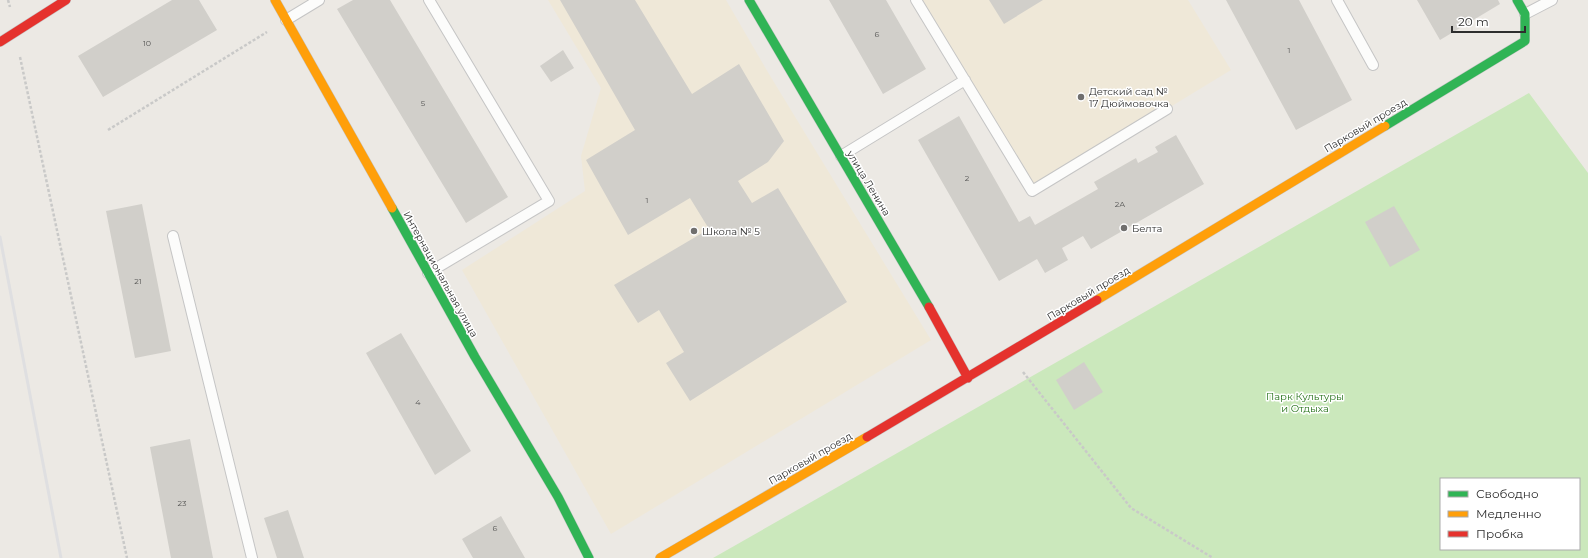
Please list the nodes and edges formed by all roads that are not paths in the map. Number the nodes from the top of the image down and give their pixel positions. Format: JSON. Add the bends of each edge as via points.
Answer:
{"nodes":[{"id":1,"x":66,"y":0,"type":"edge"},
{"id":2,"x":275,"y":0,"type":"edge"},
{"id":3,"x":319,"y":0,"type":"edge"},
{"id":4,"x":429,"y":0,"type":"edge"},
{"id":5,"x":748,"y":0,"type":"edge"},
{"id":6,"x":916,"y":0,"type":"edge"},
{"id":7,"x":1337,"y":0,"type":"edge"},
{"id":8,"x":1517,"y":0,"type":"edge"},
{"id":9,"x":1552,"y":0,"type":"edge"},
{"id":10,"x":1525,"y":14,"type":"junction"},
{"id":11,"x":286,"y":20,"type":"junction"},
{"id":12,"x":0,"y":42,"type":"edge"},
{"id":13,"x":1373,"y":65,"type":"dead end"},
{"id":14,"x":965,"y":80,"type":"junction"},
{"id":15,"x":1167,"y":109,"type":"dead end"},
{"id":16,"x":841,"y":156,"type":"junction"},
{"id":17,"x":173,"y":236,"type":"dead end"},
{"id":18,"x":428,"y":273,"type":"junction"},
{"id":19,"x":968,"y":378,"type":"junction"},
{"id":20,"x":252,"y":558,"type":"edge"},
{"id":21,"x":589,"y":558,"type":"edge"},
{"id":22,"x":660,"y":558,"type":"edge"}],
"edges":[{"from":1,"to":12,"type":"street"},
{"from":2,"to":11,"type":"street","name":"Интернациональная улица"},
{"from":3,"to":11,"type":"lane"},
{"from":4,"to":18,"type":"lane","via":[[549,201]]},
{"from":5,"to":16,"type":"street","name":"улица Ленина"},
{"from":6,"to":14,"type":"lane"},
{"from":7,"to":13,"type":"lane"},
{"from":8,"to":10,"type":"street"},
{"from":9,"to":10,"type":"lane"},
{"from":10,"to":19,"type":"street","name":"Парковый проезд","via":[[1525,41]]},
{"from":11,"to":18,"type":"street","name":"Интернациональная улица"},
{"from":14,"to":15,"type":"lane","via":[[1032,191]]},
{"from":14,"to":16,"type":"lane"},
{"from":16,"to":19,"type":"street","name":"улица Ленина"},
{"from":17,"to":20,"type":"lane"},
{"from":18,"to":21,"type":"street","name":"Интернациональная улица","via":[[558,497]]},
{"from":19,"to":22,"type":"street","name":"Парковый проезд"}]}
